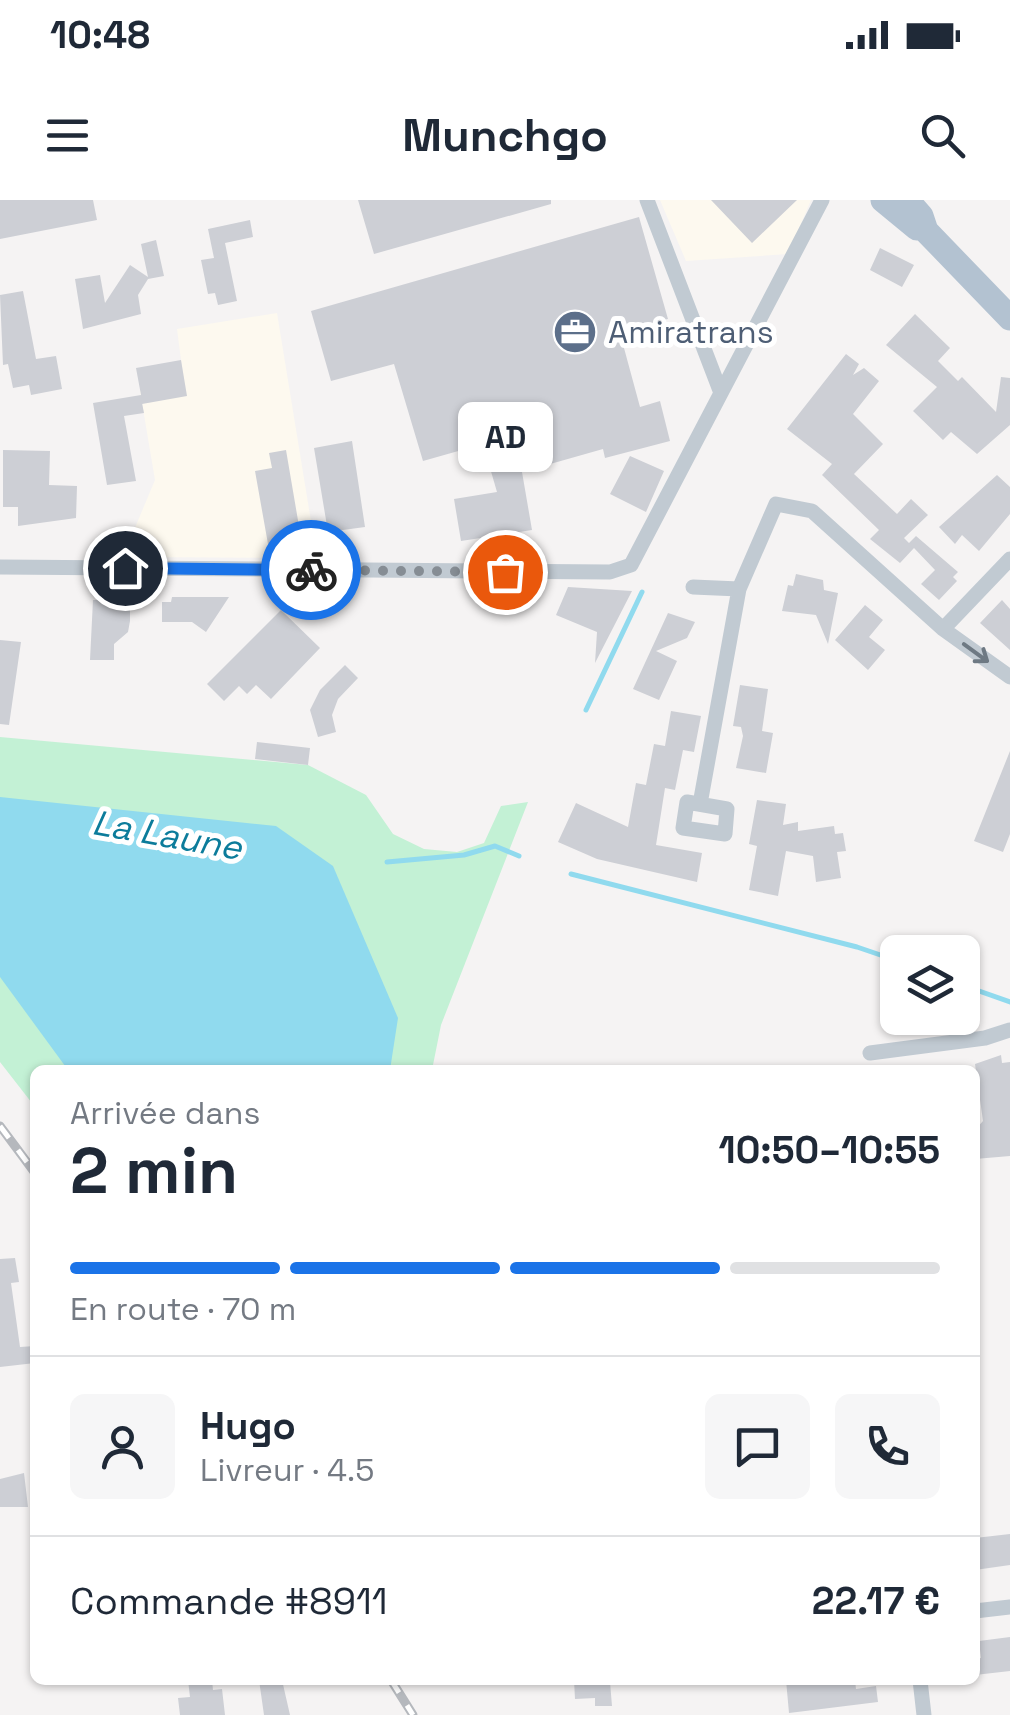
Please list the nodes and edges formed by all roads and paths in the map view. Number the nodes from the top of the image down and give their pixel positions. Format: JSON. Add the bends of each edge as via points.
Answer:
{"nodes":[{"id":1,"x":647,"y":200,"type":"edge"},
{"id":2,"x":822,"y":200,"type":"edge"},
{"id":3,"x":883,"y":200,"type":"edge"},
{"id":4,"x":907,"y":200,"type":"edge"},
{"id":5,"x":926,"y":231,"type":"junction"},
{"id":6,"x":1010,"y":318,"type":"edge"},
{"id":7,"x":722,"y":393,"type":"junction"},
{"id":8,"x":1010,"y":559,"type":"edge"},
{"id":9,"x":0,"y":567,"type":"edge"},
{"id":10,"x":694,"y":587,"type":"dead end"},
{"id":11,"x":739,"y":590,"type":"junction"},
{"id":12,"x":943,"y":629,"type":"junction"},
{"id":13,"x":1010,"y":678,"type":"edge"},
{"id":14,"x":700,"y":804,"type":"dead end"},
{"id":15,"x":1010,"y":1030,"type":"edge"},
{"id":16,"x":870,"y":1053,"type":"dead end"},
{"id":17,"x":1010,"y":1607,"type":"edge"},
{"id":18,"x":980,"y":1610,"type":"edge"},
{"id":19,"x":921,"y":1685,"type":"edge"},
{"id":20,"x":924,"y":1715,"type":"edge"}],
"edges":[{"from":1,"to":7,"type":"street"},
{"from":2,"to":7,"type":"street"},
{"from":3,"to":5,"type":"main road","via":[[909,225]]},
{"from":4,"to":5,"type":"main road"},
{"from":5,"to":6,"type":"main road"},
{"from":7,"to":9,"type":"street","via":[[643,549],[631,565],[610,572]]},
{"from":8,"to":12,"type":"street"},
{"from":10,"to":11,"type":"street"},
{"from":11,"to":12,"type":"street","via":[[776,504],[812,512]]},
{"from":11,"to":14,"type":"street"},
{"from":12,"to":13,"type":"street","one_way":true},
{"from":15,"to":16,"type":"street"},
{"from":17,"to":18,"type":"street"},
{"from":19,"to":20,"type":"street"}]}
